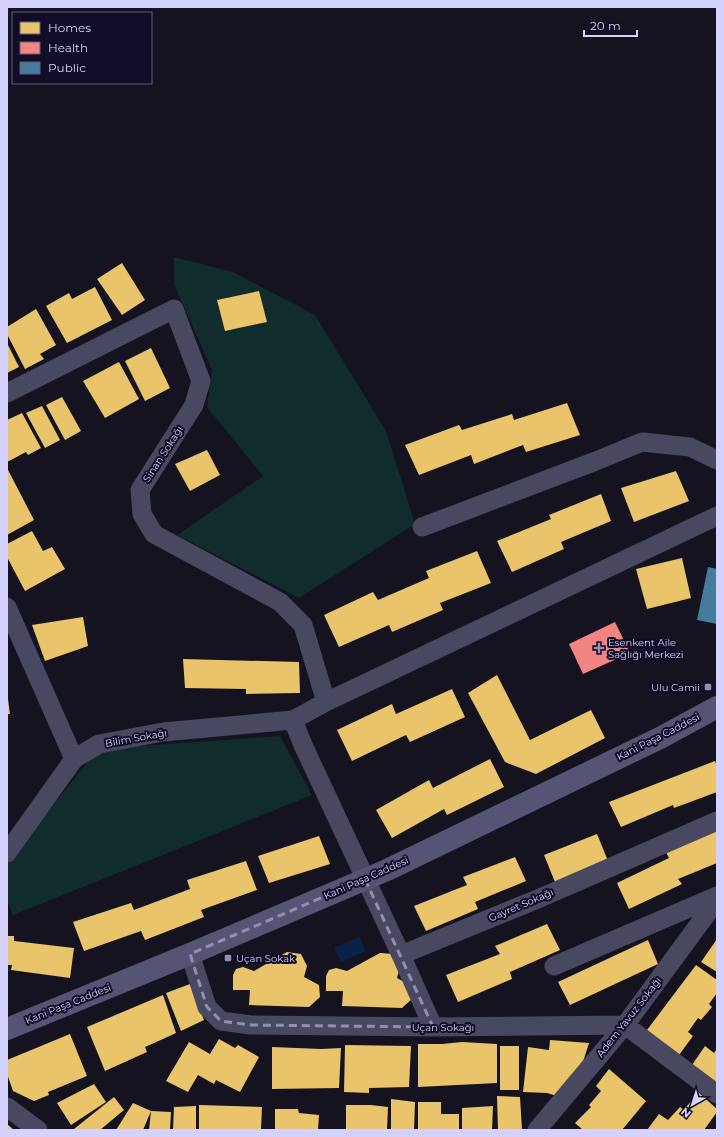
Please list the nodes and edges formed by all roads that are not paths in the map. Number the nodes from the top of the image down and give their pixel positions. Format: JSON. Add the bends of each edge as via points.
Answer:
{"nodes":[{"id":1,"x":7,"y":393,"type":"edge"},
{"id":2,"x":717,"y":460,"type":"edge"},
{"id":3,"x":717,"y":516,"type":"edge"},
{"id":4,"x":422,"y":526,"type":"dead end"},
{"id":5,"x":7,"y":607,"type":"edge"},
{"id":6,"x":326,"y":702,"type":"junction"},
{"id":7,"x":716,"y":712,"type":"edge"},
{"id":8,"x":293,"y":720,"type":"junction"},
{"id":9,"x":74,"y":759,"type":"junction"},
{"id":10,"x":717,"y":821,"type":"edge"},
{"id":11,"x":7,"y":853,"type":"edge"},
{"id":12,"x":365,"y":879,"type":"junction"},
{"id":13,"x":717,"y":896,"type":"edge"},
{"id":14,"x":717,"y":900,"type":"edge"},
{"id":15,"x":190,"y":954,"type":"junction"},
{"id":16,"x":401,"y":955,"type":"junction"},
{"id":17,"x":554,"y":966,"type":"dead end"},
{"id":18,"x":625,"y":1025,"type":"junction"},
{"id":19,"x":433,"y":1027,"type":"junction"},
{"id":20,"x":7,"y":1029,"type":"edge"},
{"id":21,"x":717,"y":1094,"type":"edge"},
{"id":22,"x":7,"y":1107,"type":"edge"},
{"id":23,"x":38,"y":1130,"type":"edge"},
{"id":24,"x":537,"y":1130,"type":"edge"}],
"edges":[{"from":1,"to":6,"type":"street","name":"Sinan Sokağı","via":[[174,309],[201,381],[194,405],[140,490],[142,514],[154,534],[280,602],[303,625]]},
{"from":2,"to":4,"type":"street","via":[[690,448],[642,442]]},
{"from":3,"to":6,"type":"street"},
{"from":5,"to":9,"type":"street"},
{"from":6,"to":8,"type":"street"},
{"from":7,"to":12,"type":"street","name":"Kani Paşa Caddesi"},
{"from":8,"to":9,"type":"street","name":"Bilim Sokağı","via":[[163,732],[99,744]]},
{"from":8,"to":12,"type":"street"},
{"from":9,"to":11,"type":"street","name":"Bilim Sokağı"},
{"from":10,"to":16,"type":"street","name":"Gayret Sokağı"},
{"from":12,"to":15,"type":"street","name":"Kani Paşa Caddesi"},
{"from":12,"to":16,"type":"street"},
{"from":13,"to":17,"type":"street"},
{"from":14,"to":18,"type":"street","name":"Adem Yavuz Sokağı"},
{"from":15,"to":19,"type":"street","name":"Uçan Sokağı","via":[[207,1007],[220,1021],[251,1025]]},
{"from":15,"to":20,"type":"street","name":"Kani Paşa Caddesi"},
{"from":16,"to":19,"type":"street"},
{"from":18,"to":19,"type":"street","name":"Uçan Sokağı"},
{"from":18,"to":21,"type":"street"},
{"from":18,"to":24,"type":"street","name":"Adem Yavuz Sokağı"},
{"from":22,"to":23,"type":"street"}]}
